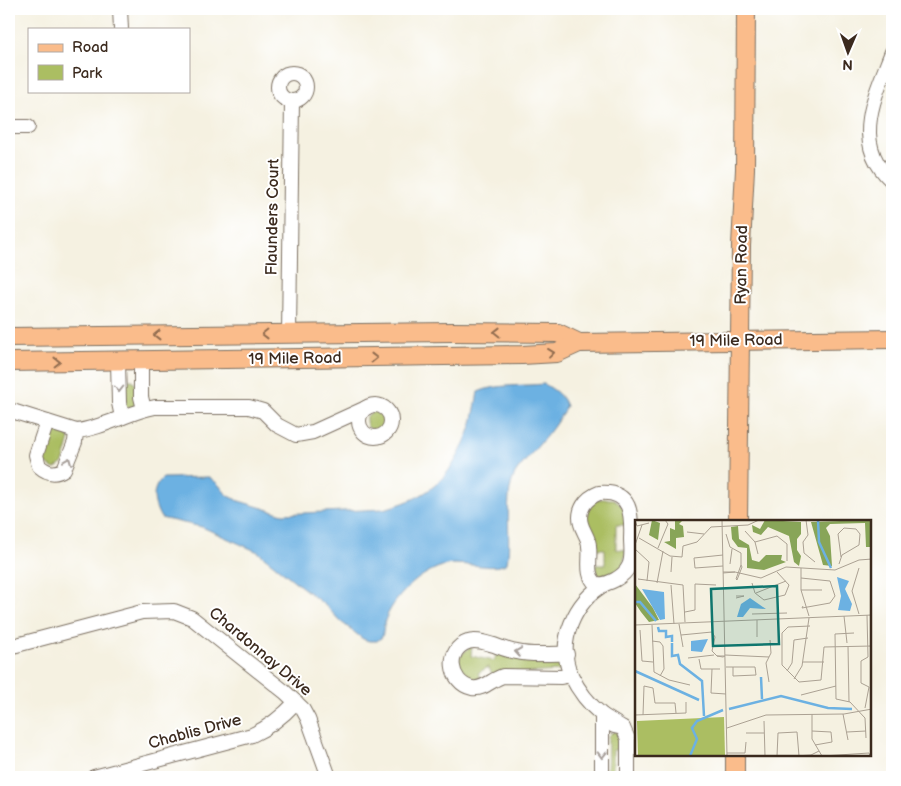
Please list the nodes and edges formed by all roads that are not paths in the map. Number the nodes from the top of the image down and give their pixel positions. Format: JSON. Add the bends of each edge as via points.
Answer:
{"nodes":[{"id":1,"x":120,"y":9,"type":"edge"},
{"id":2,"x":746,"y":9,"type":"edge"},
{"id":3,"x":120,"y":28,"type":"edge"},
{"id":4,"x":892,"y":52,"type":"edge"},
{"id":5,"x":292,"y":101,"type":"dead end"},
{"id":6,"x":9,"y":127,"type":"edge"},
{"id":7,"x":28,"y":127,"type":"dead end"},
{"id":8,"x":890,"y":180,"type":"edge"},
{"id":9,"x":337,"y":333,"type":"junction"},
{"id":10,"x":528,"y":333,"type":"junction"},
{"id":11,"x":289,"y":334,"type":"junction"},
{"id":12,"x":121,"y":335,"type":"junction"},
{"id":13,"x":9,"y":337,"type":"edge"},
{"id":14,"x":892,"y":339,"type":"edge"},
{"id":15,"x":740,"y":341,"type":"junction"},
{"id":16,"x":579,"y":342,"type":"junction"},
{"id":17,"x":522,"y":355,"type":"junction"},
{"id":18,"x":325,"y":358,"type":"junction"},
{"id":19,"x":115,"y":361,"type":"junction"},
{"id":20,"x":140,"y":361,"type":"junction"},
{"id":21,"x":9,"y":362,"type":"edge"},
{"id":22,"x":368,"y":407,"type":"junction"},
{"id":23,"x":144,"y":409,"type":"junction"},
{"id":24,"x":9,"y":410,"type":"edge"},
{"id":25,"x":122,"y":417,"type":"junction"},
{"id":26,"x":344,"y":419,"type":"junction"},
{"id":27,"x":47,"y":422,"type":"junction"},
{"id":28,"x":359,"y":424,"type":"junction"},
{"id":29,"x":76,"y":431,"type":"junction"},
{"id":30,"x":738,"y":520,"type":"edge"},
{"id":31,"x":590,"y":576,"type":"junction"},
{"id":32,"x":605,"y":584,"type":"junction"},
{"id":33,"x":589,"y":595,"type":"junction"},
{"id":34,"x":9,"y":647,"type":"edge"},
{"id":35,"x":567,"y":654,"type":"junction"},
{"id":36,"x":570,"y":675,"type":"junction"},
{"id":37,"x":296,"y":702,"type":"junction"},
{"id":38,"x":602,"y":715,"type":"junction"},
{"id":39,"x":623,"y":728,"type":"junction"},
{"id":40,"x":602,"y":732,"type":"junction"},
{"id":41,"x":735,"y":756,"type":"edge"},
{"id":42,"x":94,"y":777,"type":"edge"},
{"id":43,"x":329,"y":777,"type":"edge"},
{"id":44,"x":602,"y":777,"type":"edge"},
{"id":45,"x":628,"y":777,"type":"edge"},
{"id":46,"x":735,"y":777,"type":"edge"}],
"edges":[{"from":1,"to":3,"type":"street"},
{"from":2,"to":15,"type":"main road","name":"Ryan Road"},
{"from":4,"to":8,"type":"street","via":[[872,104],[868,138]]},
{"from":5,"to":11,"type":"street","name":"Flaunders Court"},
{"from":6,"to":7,"type":"street"},
{"from":10,"to":9,"type":"main road","name":"19 Mile Road","one_way":true},
{"from":9,"to":11,"type":"main road","name":"19 Mile Road"},
{"from":9,"to":18,"type":"main road","via":[[340,341],[338,350]]},
{"from":10,"to":16,"type":"main road","name":"19 Mile Road","via":[[558,333]]},
{"from":10,"to":17,"type":"main road","via":[[530,345]]},
{"from":11,"to":12,"type":"main road","name":"19 Mile Road","one_way":true},
{"from":12,"to":13,"type":"main road","name":"19 Mile Road"},
{"from":12,"to":19,"type":"main road","via":[[110,344],[109,353]]},
{"from":14,"to":15,"type":"main road","name":"19 Mile Road"},
{"from":15,"to":16,"type":"main road","name":"19 Mile Road"},
{"from":15,"to":30,"type":"main road","name":"Ryan Road"},
{"from":17,"to":16,"type":"main road","name":"19 Mile Road","one_way":true,"via":[[558,353]]},
{"from":18,"to":17,"type":"main road","name":"19 Mile Road","one_way":true},
{"from":18,"to":20,"type":"main road","name":"19 Mile Road"},
{"from":19,"to":20,"type":"main road","name":"19 Mile Road"},
{"from":21,"to":19,"type":"main road","name":"19 Mile Road","one_way":true},
{"from":19,"to":25,"type":"street","one_way":true},
{"from":20,"to":23,"type":"street"},
{"from":22,"to":26,"type":"street"},
{"from":22,"to":28,"type":"street","via":[[360,414]]},
{"from":22,"to":28,"type":"street","via":[[378,405],[387,410],[391,420],[388,430],[380,437],[369,436]]},
{"from":23,"to":25,"type":"street"},
{"from":23,"to":26,"type":"street","via":[[248,407],[263,411],[277,425],[296,435],[313,432]]},
{"from":24,"to":27,"type":"street"},
{"from":25,"to":29,"type":"street"},
{"from":26,"to":28,"type":"street"},
{"from":27,"to":29,"type":"street"},
{"from":27,"to":29,"type":"street","one_way":true,"via":[[36,455],[39,466],[48,472],[55,473],[64,468]]},
{"from":31,"to":32,"type":"street","via":[[596,584]]},
{"from":31,"to":32,"type":"street","via":[[589,544],[581,523],[582,510],[593,496],[613,493],[625,501],[631,512],[631,558],[630,566],[621,576]]},
{"from":31,"to":33,"type":"street"},
{"from":32,"to":33,"type":"street"},
{"from":33,"to":35,"type":"street","via":[[571,624]]},
{"from":34,"to":37,"type":"street","name":"Chardonnay Drive","via":[[142,612],[174,611],[200,624]]},
{"from":35,"to":36,"type":"street"},
{"from":35,"to":36,"type":"street","one_way":true,"via":[[522,653],[474,641],[462,645],[454,654],[453,668],[458,681],[472,688],[485,686],[503,676]]},
{"from":36,"to":38,"type":"street"},
{"from":37,"to":42,"type":"street","name":"Chablis Drive","via":[[279,719],[252,735]]},
{"from":37,"to":43,"type":"street","name":"Chardonnay Drive","via":[[308,719]]},
{"from":38,"to":39,"type":"street"},
{"from":38,"to":40,"type":"street"},
{"from":39,"to":40,"type":"street","via":[[610,726]]},
{"from":39,"to":45,"type":"street","via":[[628,739]]},
{"from":40,"to":44,"type":"street","one_way":true},
{"from":41,"to":46,"type":"main road"}]}
